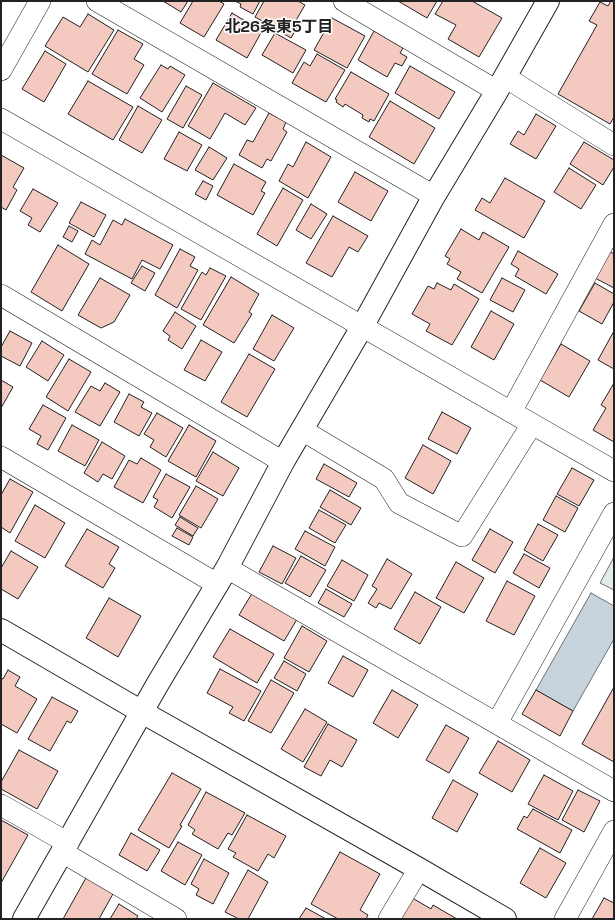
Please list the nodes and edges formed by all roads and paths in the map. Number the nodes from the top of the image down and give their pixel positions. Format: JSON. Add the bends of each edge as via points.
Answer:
{"nodes":[{"id":1,"x":40,"y":1,"type":"edge"},
{"id":2,"x":97,"y":1,"type":"edge"},
{"id":3,"x":344,"y":1,"type":"edge"},
{"id":4,"x":548,"y":1,"type":"edge"},
{"id":5,"x":1,"y":70,"type":"edge"},
{"id":6,"x":501,"y":84,"type":"junction"},
{"id":7,"x":1,"y":119,"type":"edge"},
{"id":8,"x":614,"y":145,"type":"edge"},
{"id":9,"x":434,"y":196,"type":"junction"},
{"id":10,"x":614,"y":224,"type":"edge"},
{"id":11,"x":1,"y":295,"type":"edge"},
{"id":12,"x":362,"y":326,"type":"junction"},
{"id":13,"x":511,"y":412,"type":"junction"},
{"id":14,"x":532,"y":424,"type":"junction"},
{"id":15,"x":302,"y":430,"type":"junction"},
{"id":16,"x":1,"y":457,"type":"edge"},
{"id":17,"x":283,"y":462,"type":"junction"},
{"id":18,"x":614,"y":471,"type":"edge"},
{"id":19,"x":614,"y":513,"type":"edge"},
{"id":20,"x":222,"y":576,"type":"junction"},
{"id":21,"x":1,"y":630,"type":"edge"},
{"id":22,"x":142,"y":712,"type":"junction"},
{"id":23,"x":497,"y":723,"type":"junction"},
{"id":24,"x":614,"y":791,"type":"edge"},
{"id":25,"x":1,"y":805,"type":"edge"},
{"id":26,"x":614,"y":832,"type":"edge"},
{"id":27,"x":65,"y":847,"type":"junction"},
{"id":28,"x":419,"y":869,"type":"junction"},
{"id":29,"x":24,"y":919,"type":"edge"},
{"id":30,"x":176,"y":919,"type":"edge"},
{"id":31,"x":389,"y":919,"type":"edge"},
{"id":32,"x":504,"y":919,"type":"edge"},
{"id":33,"x":565,"y":919,"type":"edge"}],
"edges":[{"from":1,"to":5,"type":"street"},
{"from":2,"to":9,"type":"street"},
{"from":3,"to":6,"type":"street"},
{"from":4,"to":6,"type":"street"},
{"from":6,"to":8,"type":"street"},
{"from":6,"to":9,"type":"street"},
{"from":7,"to":12,"type":"street"},
{"from":9,"to":12,"type":"street"},
{"from":10,"to":13,"type":"street"},
{"from":11,"to":17,"type":"street"},
{"from":12,"to":13,"type":"street"},
{"from":12,"to":15,"type":"street"},
{"from":13,"to":14,"type":"street"},
{"from":14,"to":15,"type":"street","via":[[462,536],[400,503],[384,478]]},
{"from":14,"to":18,"type":"street"},
{"from":15,"to":17,"type":"street"},
{"from":16,"to":20,"type":"street"},
{"from":17,"to":20,"type":"street"},
{"from":19,"to":23,"type":"street"},
{"from":20,"to":22,"type":"street"},
{"from":20,"to":23,"type":"street"},
{"from":21,"to":22,"type":"street"},
{"from":22,"to":27,"type":"street"},
{"from":22,"to":28,"type":"street"},
{"from":23,"to":24,"type":"street"},
{"from":25,"to":27,"type":"street"},
{"from":26,"to":33,"type":"street"},
{"from":27,"to":29,"type":"street"},
{"from":27,"to":30,"type":"street"},
{"from":28,"to":31,"type":"street"},
{"from":28,"to":32,"type":"street"}]}
